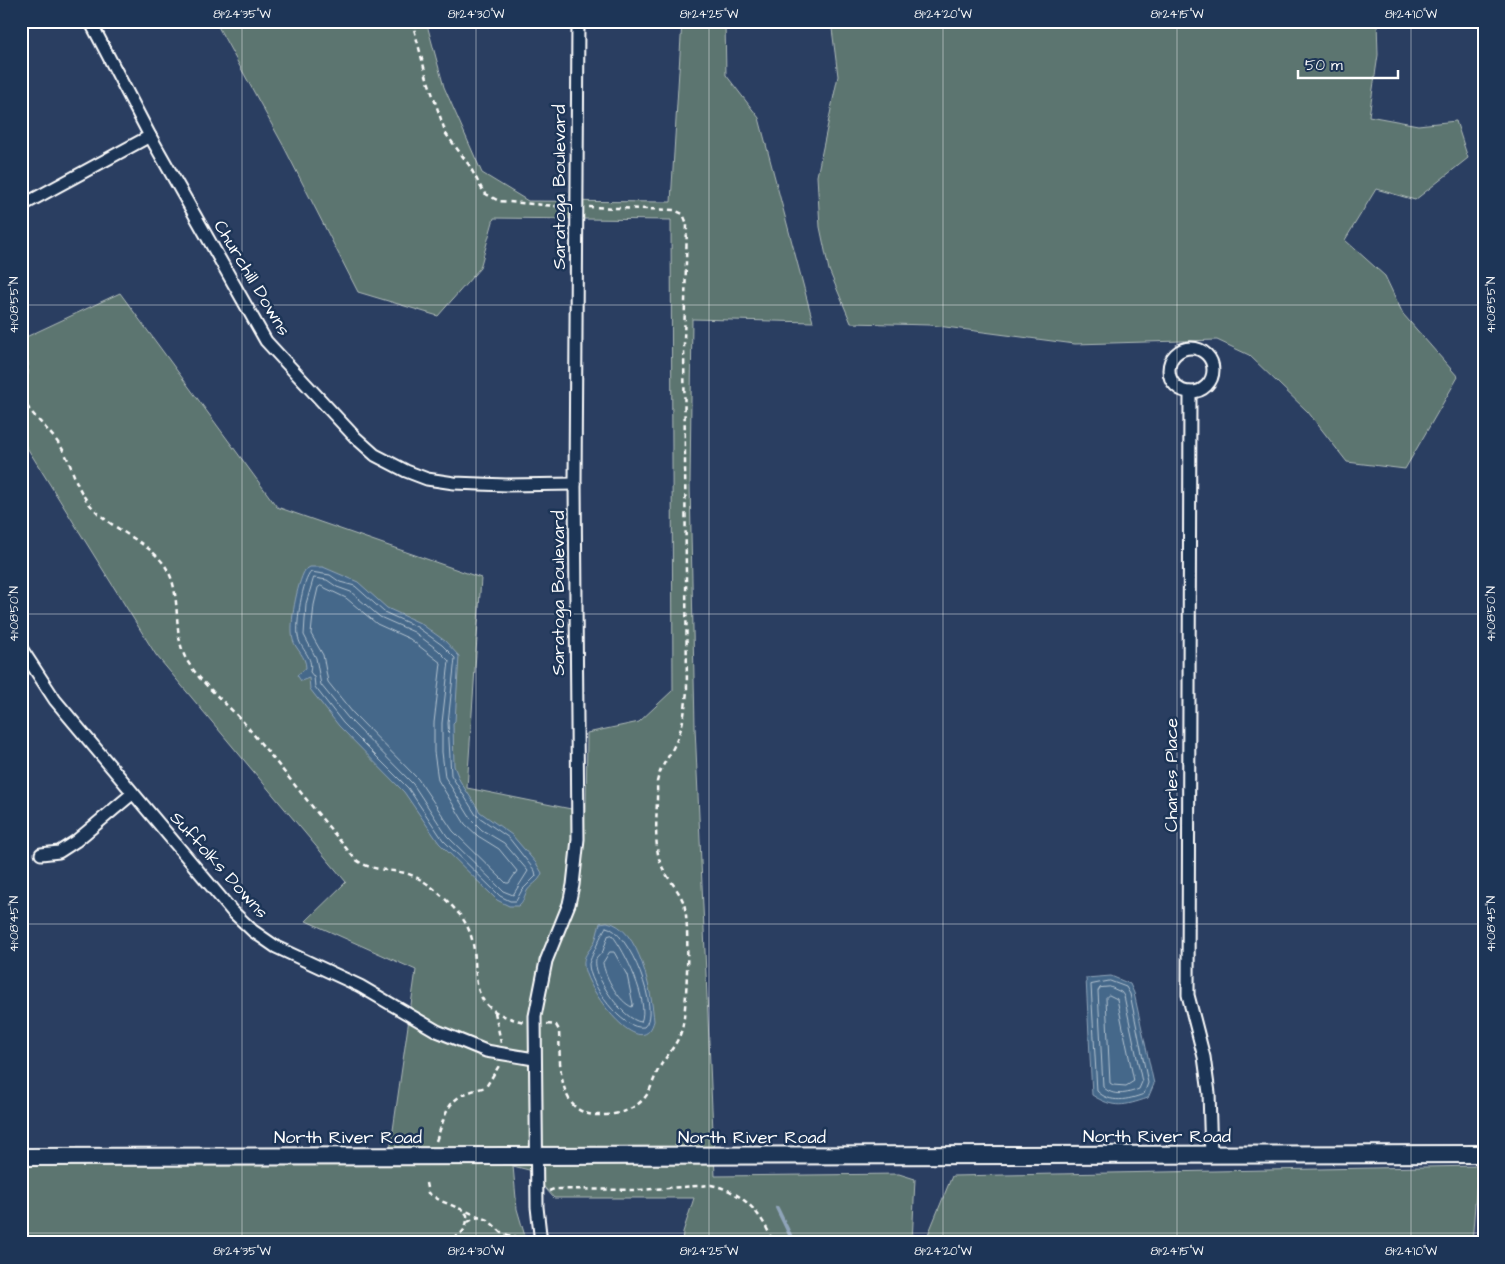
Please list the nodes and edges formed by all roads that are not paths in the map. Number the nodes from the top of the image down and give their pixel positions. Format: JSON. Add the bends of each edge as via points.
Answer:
{"nodes":[{"id":1,"x":90,"y":21,"type":"edge"},
{"id":2,"x":578,"y":21,"type":"edge"},
{"id":3,"x":150,"y":136,"type":"junction"},
{"id":4,"x":21,"y":206,"type":"edge"},
{"id":5,"x":1190,"y":392,"type":"dead end"},
{"id":6,"x":575,"y":484,"type":"junction"},
{"id":7,"x":21,"y":648,"type":"edge"},
{"id":8,"x":132,"y":794,"type":"junction"},
{"id":9,"x":41,"y":854,"type":"dead end"},
{"id":10,"x":534,"y":1060,"type":"junction"},
{"id":11,"x":1484,"y":1154,"type":"edge"},
{"id":12,"x":1211,"y":1156,"type":"junction"},
{"id":13,"x":21,"y":1157,"type":"edge"},
{"id":14,"x":536,"y":1157,"type":"junction"},
{"id":15,"x":541,"y":1241,"type":"edge"}],
"edges":[{"from":1,"to":3,"type":"street","name":"Churchill Downs"},
{"from":2,"to":6,"type":"street","name":"Saratoga Boulevard"},
{"from":3,"to":4,"type":"street"},
{"from":3,"to":6,"type":"street","name":"Churchill Downs","via":[[266,341],[375,455],[427,479],[454,483]]},
{"from":5,"to":12,"type":"street","name":"Charles Place","via":[[1188,995],[1204,1057]]},
{"from":6,"to":10,"type":"street","name":"Saratoga Boulevard","via":[[577,866],[568,904],[539,989],[534,1024]]},
{"from":7,"to":8,"type":"street","name":"Suffolks Downs","via":[[55,700]]},
{"from":8,"to":9,"type":"street","via":[[76,842],[59,852]]},
{"from":8,"to":10,"type":"street","name":"Suffolks Downs","via":[[232,911],[264,939],[360,986],[464,1044]]},
{"from":10,"to":14,"type":"street","name":"Saratoga Boulevard"},
{"from":11,"to":12,"type":"street","name":"North River Road"},
{"from":12,"to":14,"type":"street","name":"North River Road"},
{"from":13,"to":14,"type":"street","name":"North River Road"},
{"from":14,"to":15,"type":"street","name":"Saratoga Boulevard"}]}
